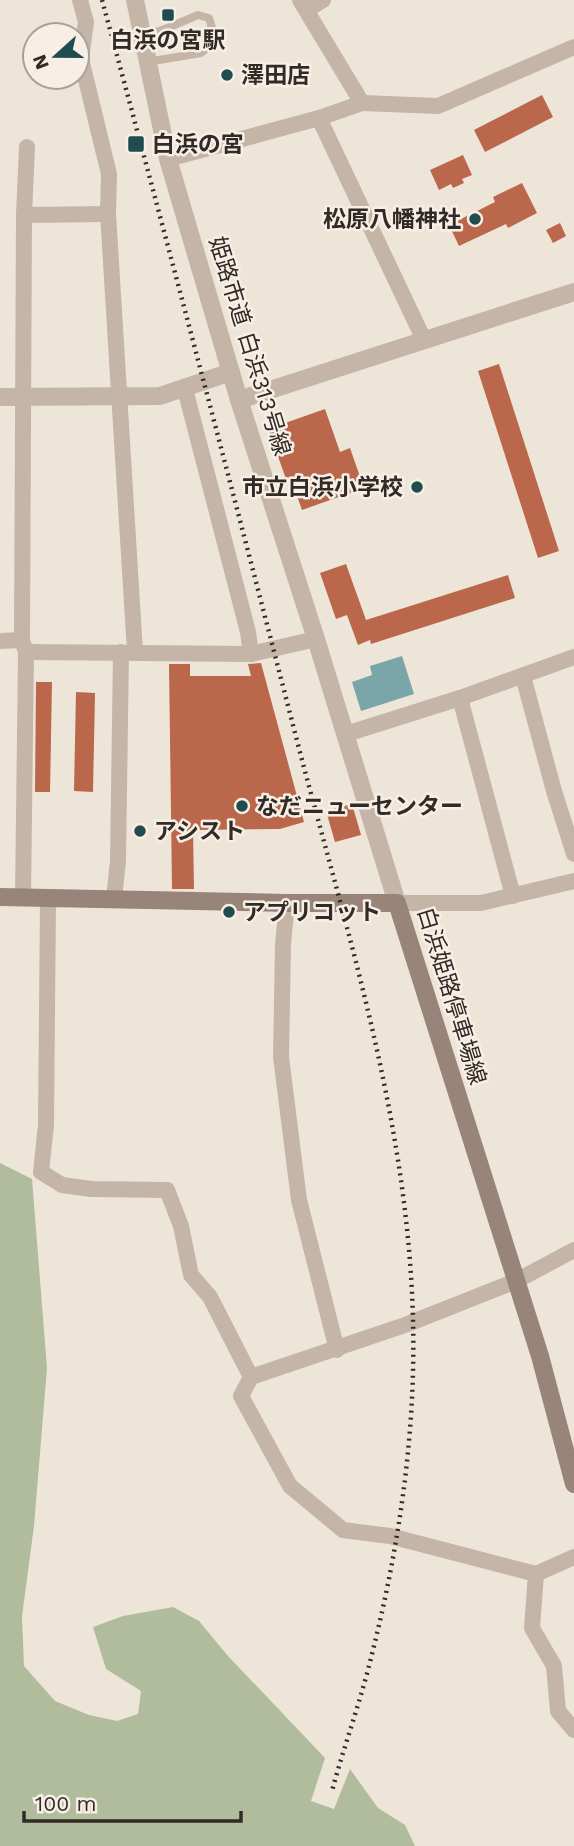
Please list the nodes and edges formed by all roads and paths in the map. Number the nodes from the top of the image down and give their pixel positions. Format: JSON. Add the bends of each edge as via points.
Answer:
{"nodes":[{"id":1,"x":80,"y":0,"type":"edge"},
{"id":2,"x":135,"y":0,"type":"edge"},
{"id":3,"x":323,"y":0,"type":"edge"},
{"id":4,"x":304,"y":5,"type":"edge"},
{"id":5,"x":142,"y":34,"type":"junction"},
{"id":6,"x":574,"y":47,"type":"edge"},
{"id":7,"x":148,"y":62,"type":"junction"},
{"id":8,"x":362,"y":103,"type":"junction"},
{"id":9,"x":319,"y":118,"type":"junction"},
{"id":10,"x":27,"y":147,"type":"dead end"},
{"id":11,"x":168,"y":159,"type":"junction"},
{"id":12,"x":108,"y":214,"type":"junction"},
{"id":13,"x":24,"y":215,"type":"junction"},
{"id":14,"x":574,"y":292,"type":"edge"},
{"id":15,"x":424,"y":340,"type":"junction"},
{"id":16,"x":230,"y":373,"type":"junction"},
{"id":17,"x":185,"y":389,"type":"junction"},
{"id":18,"x":0,"y":397,"type":"edge"},
{"id":19,"x":24,"y":397,"type":"junction"},
{"id":20,"x":120,"y":397,"type":"junction"},
{"id":21,"x":239,"y":400,"type":"junction"},
{"id":22,"x":316,"y":639,"type":"junction"},
{"id":23,"x":0,"y":640,"type":"edge"},
{"id":24,"x":24,"y":646,"type":"junction"},
{"id":25,"x":128,"y":652,"type":"junction"},
{"id":26,"x":251,"y":654,"type":"junction"},
{"id":27,"x":574,"y":657,"type":"edge"},
{"id":28,"x":523,"y":676,"type":"junction"},
{"id":29,"x":460,"y":698,"type":"junction"},
{"id":30,"x":346,"y":734,"type":"junction"},
{"id":31,"x":574,"y":854,"type":"edge"},
{"id":32,"x":574,"y":881,"type":"edge"},
{"id":33,"x":513,"y":895,"type":"junction"},
{"id":34,"x":0,"y":897,"type":"edge"},
{"id":35,"x":23,"y":898,"type":"junction"},
{"id":36,"x":48,"y":899,"type":"junction"},
{"id":37,"x":114,"y":899,"type":"junction"},
{"id":38,"x":288,"y":903,"type":"junction"},
{"id":39,"x":397,"y":903,"type":"junction"},
{"id":40,"x":574,"y":1250,"type":"edge"},
{"id":41,"x":516,"y":1281,"type":"junction"},
{"id":42,"x":337,"y":1350,"type":"junction"},
{"id":43,"x":251,"y":1377,"type":"junction"},
{"id":44,"x":574,"y":1484,"type":"edge"},
{"id":45,"x":574,"y":1557,"type":"edge"},
{"id":46,"x":536,"y":1574,"type":"junction"},
{"id":47,"x":574,"y":1730,"type":"edge"}],
"edges":[{"from":1,"to":12,"type":"street","via":[[86,22],[81,59],[109,174]]},
{"from":2,"to":5,"type":"street","name":"姫路市道 白浜313号線"},
{"from":3,"to":4,"type":"street"},
{"from":4,"to":8,"type":"street"},
{"from":5,"to":7,"type":"street","name":"姫路市道 白浜313号線"},
{"from":5,"to":7,"type":"lane","via":[[198,15],[209,18],[216,41],[201,53]]},
{"from":6,"to":8,"type":"street","via":[[438,106]]},
{"from":7,"to":11,"type":"street","name":"姫路市道 白浜313号線"},
{"from":8,"to":9,"type":"street"},
{"from":9,"to":11,"type":"street"},
{"from":9,"to":15,"type":"street"},
{"from":10,"to":13,"type":"street"},
{"from":11,"to":16,"type":"street","name":"姫路市道 白浜313号線"},
{"from":12,"to":13,"type":"street"},
{"from":12,"to":20,"type":"street"},
{"from":13,"to":19,"type":"street"},
{"from":14,"to":15,"type":"street"},
{"from":15,"to":21,"type":"street"},
{"from":16,"to":17,"type":"street"},
{"from":16,"to":21,"type":"street","name":"姫路市道 白浜313号線"},
{"from":17,"to":20,"type":"street","via":[[160,396]]},
{"from":17,"to":26,"type":"street"},
{"from":18,"to":19,"type":"street"},
{"from":19,"to":20,"type":"street"},
{"from":19,"to":24,"type":"street"},
{"from":20,"to":25,"type":"street"},
{"from":21,"to":22,"type":"street","name":"姫路市道 白浜313号線"},
{"from":22,"to":26,"type":"street"},
{"from":22,"to":30,"type":"street","name":"姫路市道 白浜313号線"},
{"from":23,"to":24,"type":"street"},
{"from":24,"to":25,"type":"street"},
{"from":24,"to":35,"type":"street"},
{"from":25,"to":26,"type":"street"},
{"from":25,"to":37,"type":"street"},
{"from":27,"to":28,"type":"street"},
{"from":28,"to":29,"type":"street"},
{"from":28,"to":31,"type":"street"},
{"from":29,"to":30,"type":"street"},
{"from":29,"to":33,"type":"street"},
{"from":30,"to":39,"type":"street","name":"姫路市道 白浜313号線"},
{"from":32,"to":33,"type":"street"},
{"from":33,"to":39,"type":"street","via":[[481,903]]},
{"from":34,"to":35,"type":"main road","name":"白浜姫路停車場線"},
{"from":35,"to":36,"type":"main road","name":"白浜姫路停車場線"},
{"from":36,"to":37,"type":"main road","name":"白浜姫路停車場線"},
{"from":36,"to":43,"type":"street","via":[[46,1125],[41,1172],[62,1185],[167,1190],[181,1226],[191,1275],[210,1297]]},
{"from":37,"to":38,"type":"main road","name":"白浜姫路停車場線"},
{"from":38,"to":39,"type":"main road","name":"白浜姫路停車場線"},
{"from":38,"to":42,"type":"street","via":[[281,1057],[299,1200]]},
{"from":39,"to":41,"type":"main road","name":"白浜姫路停車場線"},
{"from":40,"to":41,"type":"street"},
{"from":41,"to":42,"type":"street"},
{"from":41,"to":44,"type":"main road","name":"白浜姫路停車場線"},
{"from":42,"to":43,"type":"street"},
{"from":43,"to":46,"type":"street","via":[[241,1396],[289,1486],[343,1530],[390,1536]]},
{"from":45,"to":46,"type":"street"},
{"from":46,"to":47,"type":"street","via":[[532,1628],[554,1666],[558,1711]]}]}
